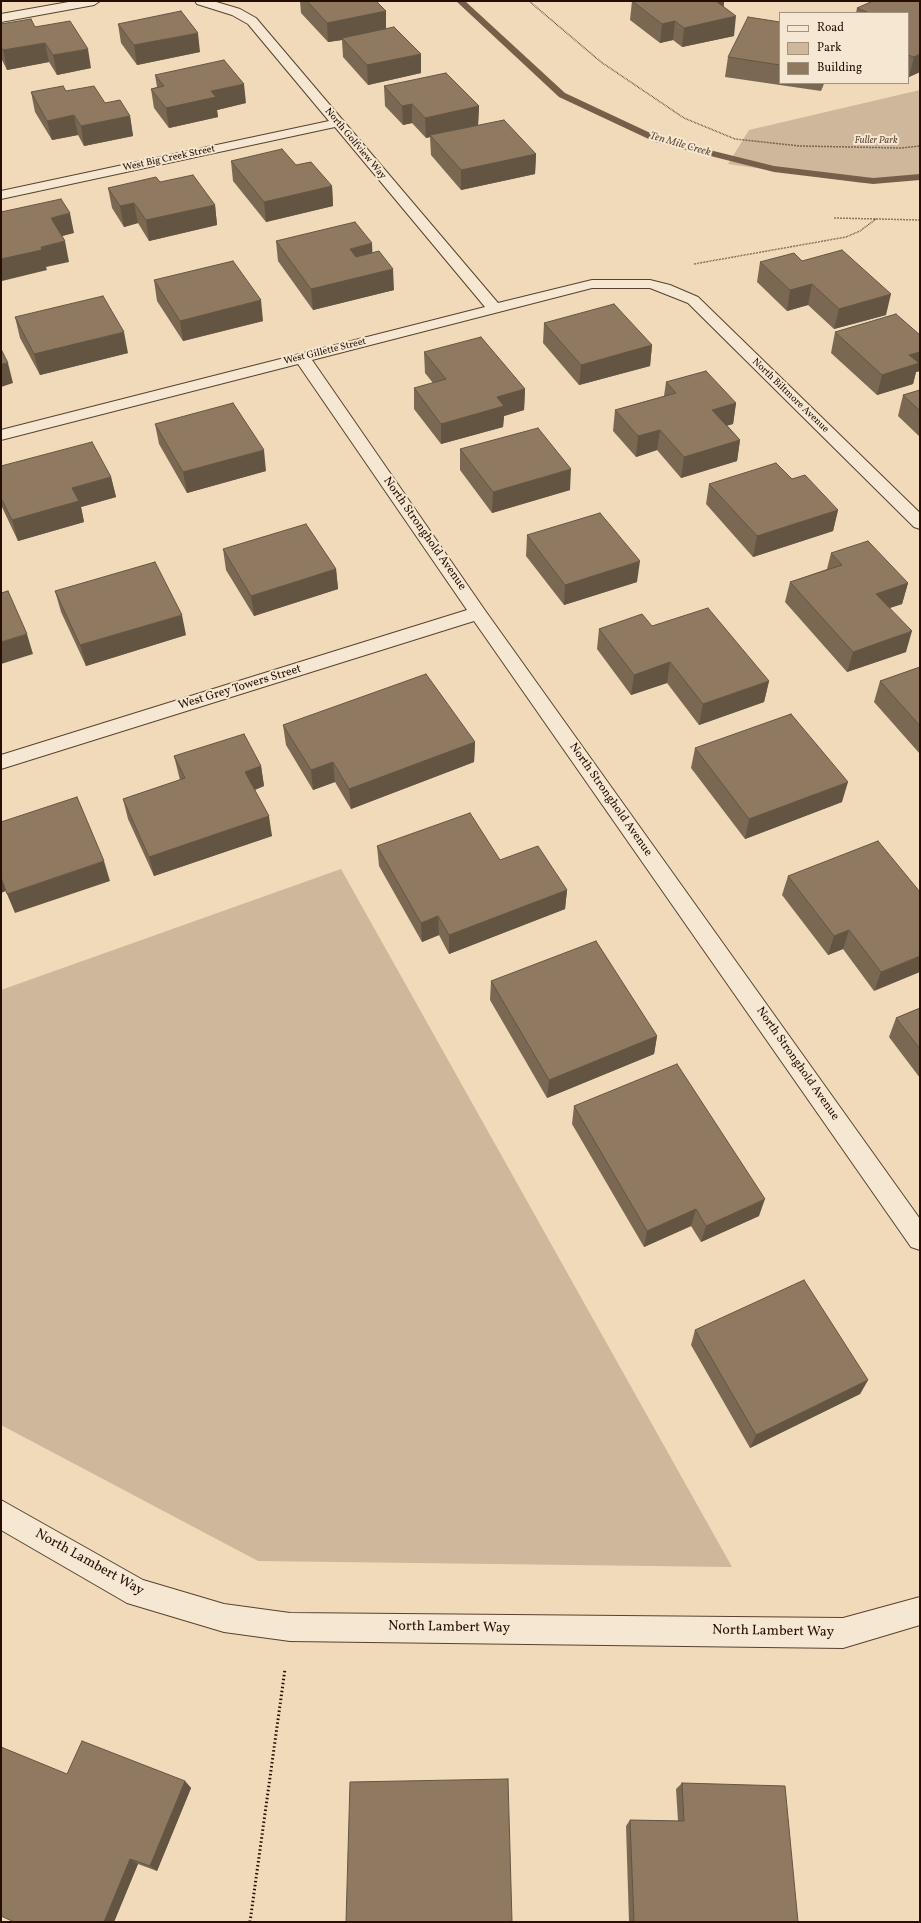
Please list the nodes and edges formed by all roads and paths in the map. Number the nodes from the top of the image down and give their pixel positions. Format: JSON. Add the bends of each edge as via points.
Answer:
{"nodes":[{"id":1,"x":94,"y":1,"type":"edge"},
{"id":2,"x":201,"y":1,"type":"edge"},
{"id":3,"x":529,"y":1,"type":"edge"},
{"id":4,"x":1,"y":18,"type":"edge"},
{"id":5,"x":337,"y":123,"type":"junction"},
{"id":6,"x":920,"y":146,"type":"edge"},
{"id":7,"x":1,"y":196,"type":"edge"},
{"id":8,"x":834,"y":218,"type":"dead end"},
{"id":9,"x":876,"y":219,"type":"junction"},
{"id":10,"x":920,"y":220,"type":"edge"},
{"id":11,"x":650,"y":284,"type":"junction"},
{"id":12,"x":495,"y":309,"type":"junction"},
{"id":13,"x":302,"y":358,"type":"junction"},
{"id":14,"x":1,"y":435,"type":"edge"},
{"id":15,"x":920,"y":523,"type":"edge"},
{"id":16,"x":478,"y":614,"type":"junction"},
{"id":17,"x":1,"y":762,"type":"edge"},
{"id":18,"x":920,"y":1239,"type":"edge"},
{"id":19,"x":1,"y":1514,"type":"edge"},
{"id":20,"x":920,"y":1611,"type":"edge"},
{"id":21,"x":286,"y":1668,"type":"dead end"},
{"id":22,"x":250,"y":1922,"type":"edge"}],
"edges":[{"from":1,"to":4,"type":"street"},
{"from":2,"to":5,"type":"street","name":"North Golfview Way","via":[[236,12],[252,21]]},
{"from":3,"to":6,"type":"path","via":[[601,62],[684,118],[735,139],[800,146]]},
{"from":5,"to":7,"type":"street","name":"West Big Creek Street"},
{"from":5,"to":12,"type":"street","name":"North Golfview Way"},
{"from":8,"to":9,"type":"path"},
{"from":9,"to":10,"type":"path"},
{"from":9,"to":11,"type":"path","via":[[860,231],[846,237],[691,264]]},
{"from":11,"to":12,"type":"street","name":"West Gillette Street","via":[[592,284]]},
{"from":11,"to":15,"type":"street","name":"North Biltmore Avenue","via":[[693,300]]},
{"from":12,"to":13,"type":"street","name":"West Gillette Street"},
{"from":13,"to":14,"type":"street","name":"West Gillette Street"},
{"from":13,"to":16,"type":"street","name":"North Stronghold Avenue"},
{"from":16,"to":17,"type":"street","name":"West Grey Towers Street"},
{"from":16,"to":18,"type":"street","name":"North Stronghold Avenue"},
{"from":19,"to":20,"type":"street","name":"North Lambert Way","via":[[137,1593],[224,1618],[290,1626],[843,1633]]},
{"from":21,"to":22,"type":"path"}]}
